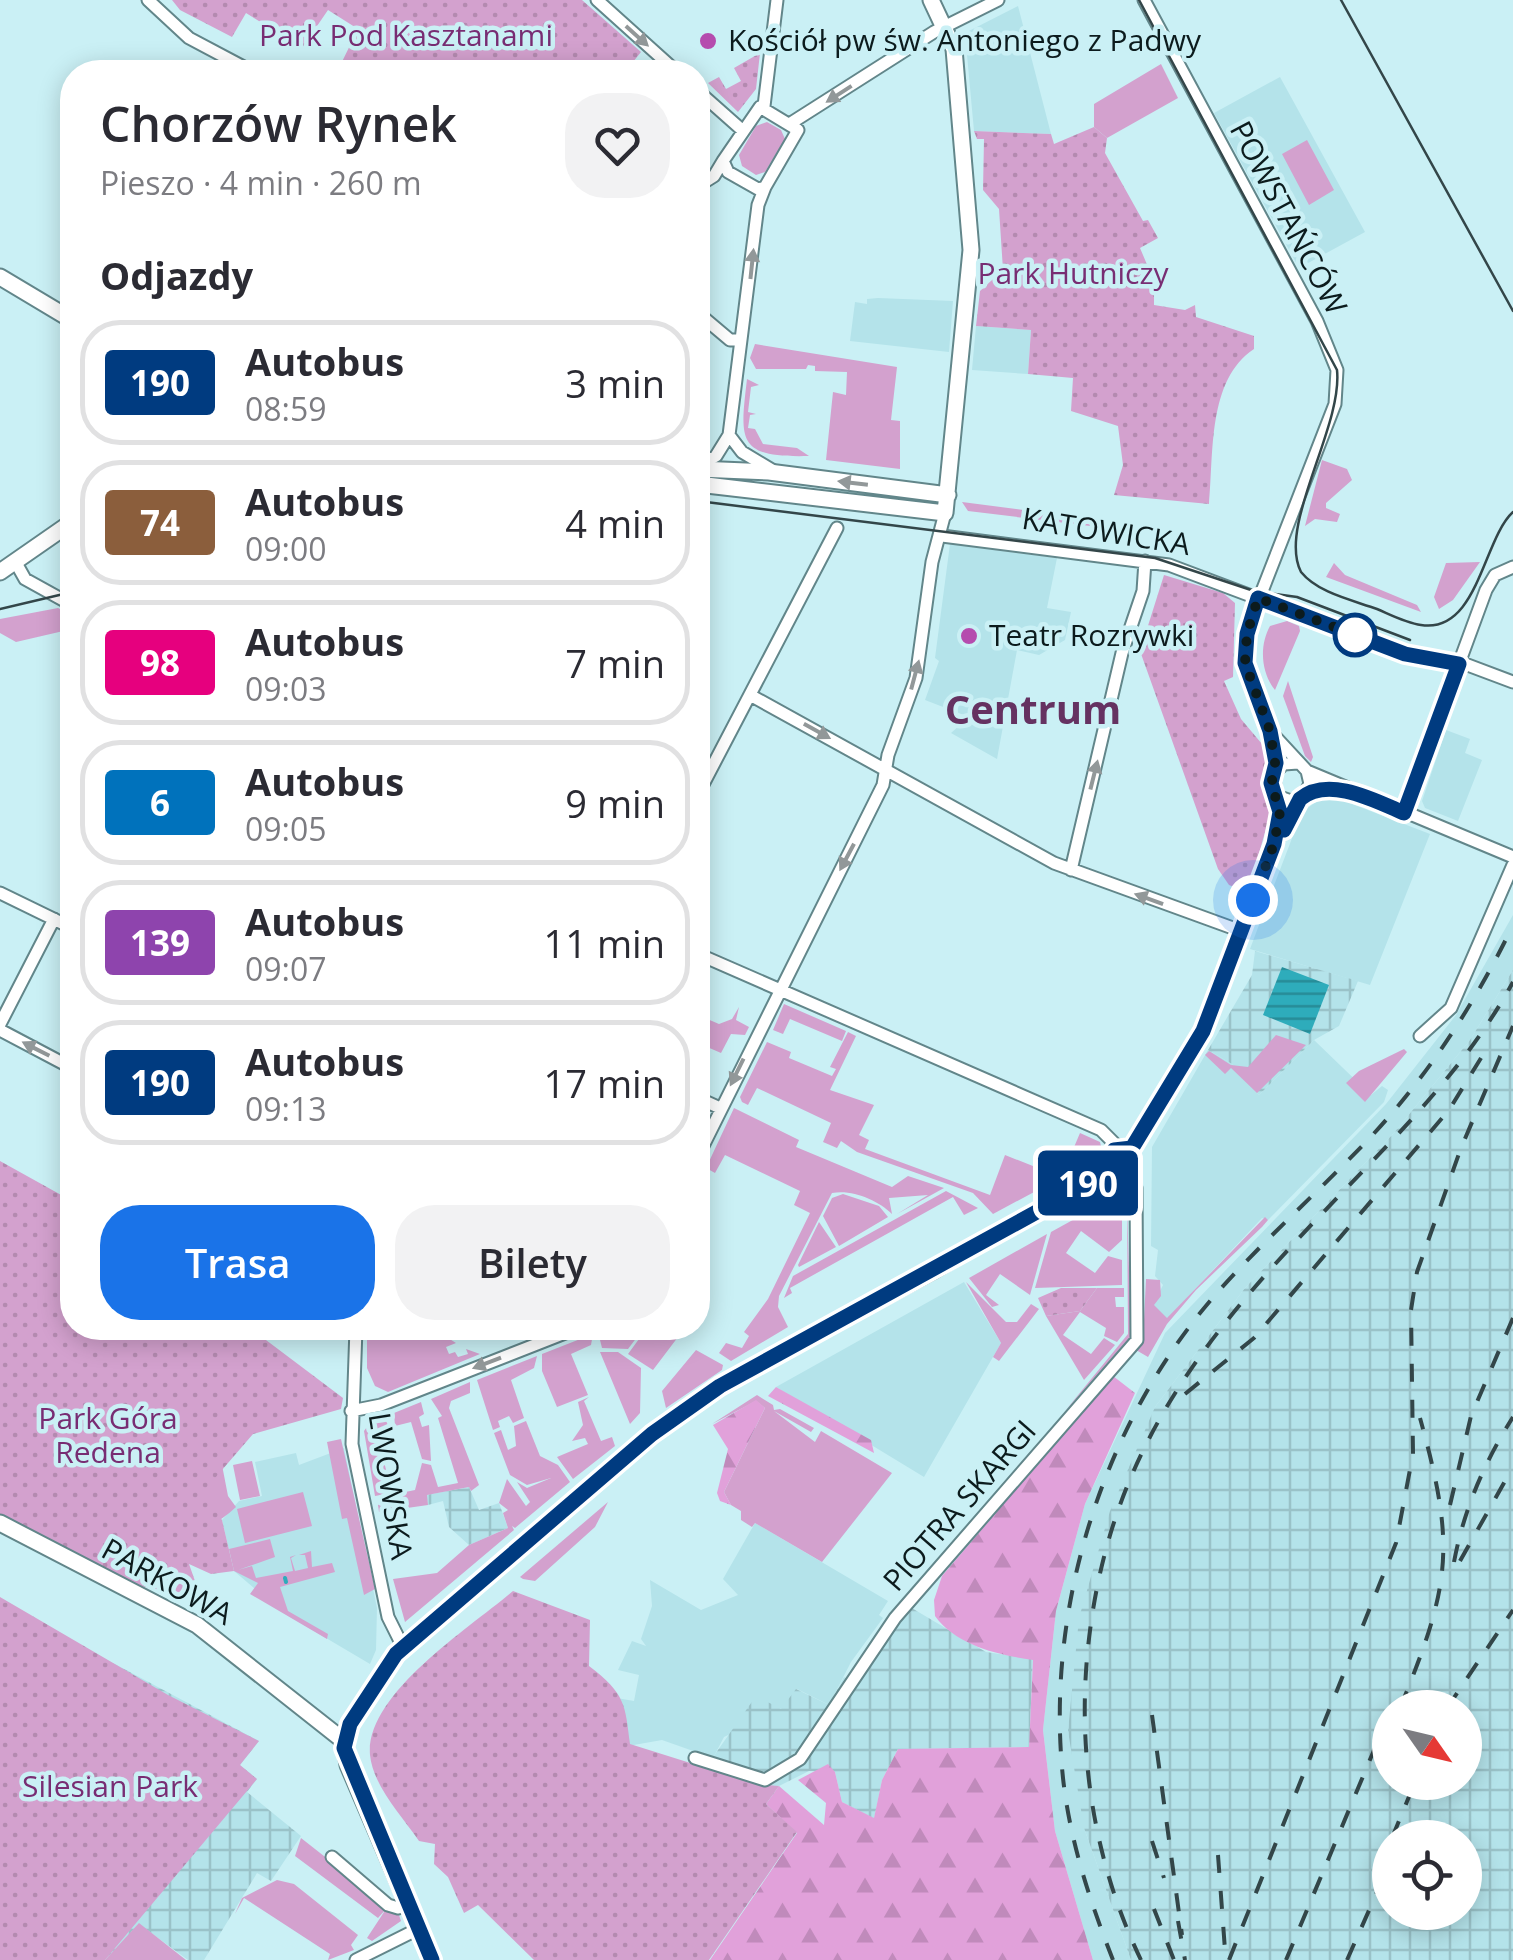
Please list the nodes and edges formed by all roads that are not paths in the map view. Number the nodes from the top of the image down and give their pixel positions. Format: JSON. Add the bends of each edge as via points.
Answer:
{"nodes":[{"id":1,"x":148,"y":0,"type":"edge"},
{"id":2,"x":598,"y":0,"type":"edge"},
{"id":3,"x":777,"y":0,"type":"edge"},
{"id":4,"x":931,"y":0,"type":"edge"},
{"id":5,"x":998,"y":0,"type":"edge"},
{"id":6,"x":1144,"y":0,"type":"edge"},
{"id":7,"x":946,"y":26,"type":"junction"},
{"id":8,"x":230,"y":60,"type":"edge"},
{"id":9,"x":664,"y":60,"type":"edge"},
{"id":10,"x":710,"y":102,"type":"edge"},
{"id":11,"x":764,"y":106,"type":"junction"},
{"id":12,"x":791,"y":123,"type":"junction"},
{"id":13,"x":742,"y":130,"type":"junction"},
{"id":14,"x":723,"y":161,"type":"junction"},
{"id":15,"x":710,"y":178,"type":"edge"},
{"id":16,"x":765,"y":187,"type":"junction"},
{"id":17,"x":3,"y":284,"type":"edge"},
{"id":18,"x":60,"y":314,"type":"edge"},
{"id":19,"x":710,"y":323,"type":"edge"},
{"id":20,"x":740,"y":340,"type":"junction"},
{"id":21,"x":729,"y":435,"type":"junction"},
{"id":22,"x":710,"y":460,"type":"edge"},
{"id":23,"x":710,"y":469,"type":"edge"},
{"id":24,"x":779,"y":474,"type":"junction"},
{"id":25,"x":710,"y":485,"type":"edge"},
{"id":26,"x":948,"y":495,"type":"junction"},
{"id":27,"x":945,"y":513,"type":"junction"},
{"id":28,"x":837,"y":528,"type":"dead end"},
{"id":29,"x":60,"y":531,"type":"edge"},
{"id":30,"x":942,"y":536,"type":"junction"},
{"id":31,"x":1145,"y":561,"type":"junction"},
{"id":32,"x":16,"y":563,"type":"junction"},
{"id":33,"x":1513,"y":567,"type":"edge"},
{"id":34,"x":0,"y":572,"type":"edge"},
{"id":35,"x":1258,"y":598,"type":"junction"},
{"id":36,"x":60,"y":599,"type":"edge"},
{"id":37,"x":1459,"y":664,"type":"junction"},
{"id":38,"x":1513,"y":682,"type":"edge"},
{"id":39,"x":750,"y":694,"type":"junction"},
{"id":40,"x":1270,"y":731,"type":"junction"},
{"id":41,"x":1302,"y":767,"type":"junction"},
{"id":42,"x":885,"y":768,"type":"junction"},
{"id":43,"x":1276,"y":769,"type":"junction"},
{"id":44,"x":710,"y":771,"type":"edge"},
{"id":45,"x":1350,"y":792,"type":"junction"},
{"id":46,"x":1277,"y":796,"type":"junction"},
{"id":47,"x":1303,"y":796,"type":"junction"},
{"id":48,"x":1404,"y":813,"type":"junction"},
{"id":49,"x":1274,"y":844,"type":"junction"},
{"id":50,"x":1513,"y":857,"type":"edge"},
{"id":51,"x":1513,"y":865,"type":"edge"},
{"id":52,"x":1071,"y":870,"type":"junction"},
{"id":53,"x":0,"y":892,"type":"edge"},
{"id":54,"x":54,"y":919,"type":"junction"},
{"id":55,"x":60,"y":922,"type":"edge"},
{"id":56,"x":1242,"y":930,"type":"junction"},
{"id":57,"x":710,"y":959,"type":"edge"},
{"id":58,"x":778,"y":988,"type":"junction"},
{"id":59,"x":0,"y":1027,"type":"edge"},
{"id":60,"x":1420,"y":1036,"type":"dead end"},
{"id":61,"x":60,"y":1061,"type":"edge"},
{"id":62,"x":710,"y":1103,"type":"edge"},
{"id":63,"x":720,"y":1108,"type":"junction"},
{"id":64,"x":710,"y":1130,"type":"edge"},
{"id":65,"x":1118,"y":1147,"type":"junction"},
{"id":66,"x":1132,"y":1148,"type":"junction"},
{"id":67,"x":1114,"y":1167,"type":"junction"},
{"id":68,"x":1131,"y":1171,"type":"junction"},
{"id":69,"x":355,"y":1340,"type":"edge"},
{"id":70,"x":547,"y":1340,"type":"edge"},
{"id":71,"x":351,"y":1411,"type":"junction"},
{"id":72,"x":0,"y":1523,"type":"edge"},
{"id":73,"x":402,"y":1647,"type":"junction"},
{"id":74,"x":344,"y":1741,"type":"junction"},
{"id":75,"x":696,"y":1758,"type":"dead end"},
{"id":76,"x":332,"y":1857,"type":"dead end"},
{"id":77,"x":408,"y":1905,"type":"junction"},
{"id":78,"x":418,"y":1929,"type":"junction"},
{"id":79,"x":356,"y":1960,"type":"edge"},
{"id":80,"x":432,"y":1960,"type":"edge"}],
"edges":[{"from":1,"to":8,"type":"street","via":[[189,38]]},
{"from":2,"to":9,"type":"street","one_way":true},
{"from":3,"to":11,"type":"street"},
{"from":4,"to":7,"type":"street"},
{"from":5,"to":7,"type":"street"},
{"from":6,"to":35,"type":"street","name":"POWSTAŃCÓW","via":[[1334,360],[1338,394]]},
{"from":7,"to":12,"type":"street","one_way":true},
{"from":7,"to":26,"type":"street","via":[[955,55],[971,254]]},
{"from":10,"to":13,"type":"street"},
{"from":11,"to":12,"type":"street"},
{"from":11,"to":13,"type":"street"},
{"from":12,"to":16,"type":"street","via":[[797,134]]},
{"from":13,"to":14,"type":"street"},
{"from":14,"to":15,"type":"street"},
{"from":14,"to":16,"type":"street","via":[[728,172]]},
{"from":20,"to":16,"type":"street","one_way":true},
{"from":17,"to":18,"type":"street"},
{"from":19,"to":20,"type":"street"},
{"from":20,"to":21,"type":"street"},
{"from":21,"to":22,"type":"street"},
{"from":21,"to":24,"type":"street","via":[[742,452]]},
{"from":23,"to":24,"type":"street"},
{"from":26,"to":24,"type":"street","one_way":true},
{"from":25,"to":27,"type":"street"},
{"from":26,"to":27,"type":"street"},
{"from":27,"to":30,"type":"street"},
{"from":28,"to":39,"type":"street"},
{"from":29,"to":32,"type":"street"},
{"from":30,"to":31,"type":"street","name":"KATOWICKA"},
{"from":42,"to":30,"type":"street","one_way":true,"via":[[916,678],[932,562]]},
{"from":31,"to":35,"type":"street","name":"KATOWICKA"},
{"from":52,"to":31,"type":"street","one_way":true,"via":[[1143,591]]},
{"from":32,"to":34,"type":"street"},
{"from":32,"to":36,"type":"street","via":[[24,578]]},
{"from":33,"to":37,"type":"street","via":[[1490,582]]},
{"from":35,"to":37,"type":"street","name":"KATOWICKA","via":[[1405,654]]},
{"from":35,"to":40,"type":"street","name":"POWSTAŃCÓW","via":[[1245,663]]},
{"from":37,"to":38,"type":"street"},
{"from":37,"to":48,"type":"street"},
{"from":39,"to":42,"type":"street","one_way":true},
{"from":39,"to":44,"type":"street"},
{"from":40,"to":41,"type":"street"},
{"from":40,"to":43,"type":"street"},
{"from":41,"to":43,"type":"street"},
{"from":41,"to":45,"type":"street"},
{"from":41,"to":47,"type":"street"},
{"from":42,"to":52,"type":"street"},
{"from":42,"to":58,"type":"street","one_way":true,"via":[[883,785]]},
{"from":43,"to":46,"type":"street","via":[[1271,783]]},
{"from":45,"to":47,"type":"street"},
{"from":45,"to":48,"type":"street"},
{"from":46,"to":47,"type":"street"},
{"from":46,"to":49,"type":"street"},
{"from":47,"to":49,"type":"street"},
{"from":48,"to":50,"type":"street"},
{"from":49,"to":56,"type":"street"},
{"from":51,"to":60,"type":"street","via":[[1452,1008]]},
{"from":56,"to":52,"type":"street","one_way":true},
{"from":53,"to":54,"type":"street"},
{"from":54,"to":55,"type":"street"},
{"from":54,"to":59,"type":"street"},
{"from":56,"to":66,"type":"street","via":[[1203,1031]]},
{"from":57,"to":58,"type":"street"},
{"from":58,"to":63,"type":"street","one_way":true},
{"from":58,"to":65,"type":"street","via":[[1102,1130]]},
{"from":61,"to":59,"type":"street","one_way":true},
{"from":62,"to":63,"type":"street"},
{"from":63,"to":64,"type":"street"},
{"from":65,"to":66,"type":"street"},
{"from":65,"to":67,"type":"street"},
{"from":66,"to":68,"type":"street","via":[[1138,1162]]},
{"from":67,"to":68,"type":"street"},
{"from":67,"to":73,"type":"street","via":[[720,1386],[606,1470]]},
{"from":68,"to":75,"type":"street","name":"PIOTRA SKARGI","via":[[1136,1340],[895,1618],[800,1760],[764,1780]]},
{"from":69,"to":71,"type":"street","name":"LWOWSKA"},
{"from":70,"to":71,"type":"street","one_way":true},
{"from":71,"to":73,"type":"street","name":"LWOWSKA","via":[[384,1601]]},
{"from":72,"to":74,"type":"street","name":"PARKOWA","via":[[191,1622]]},
{"from":73,"to":74,"type":"street"},
{"from":74,"to":77,"type":"street"},
{"from":76,"to":77,"type":"street","via":[[391,1906]]},
{"from":77,"to":78,"type":"street"},
{"from":78,"to":79,"type":"street"},
{"from":78,"to":80,"type":"street"}]}
